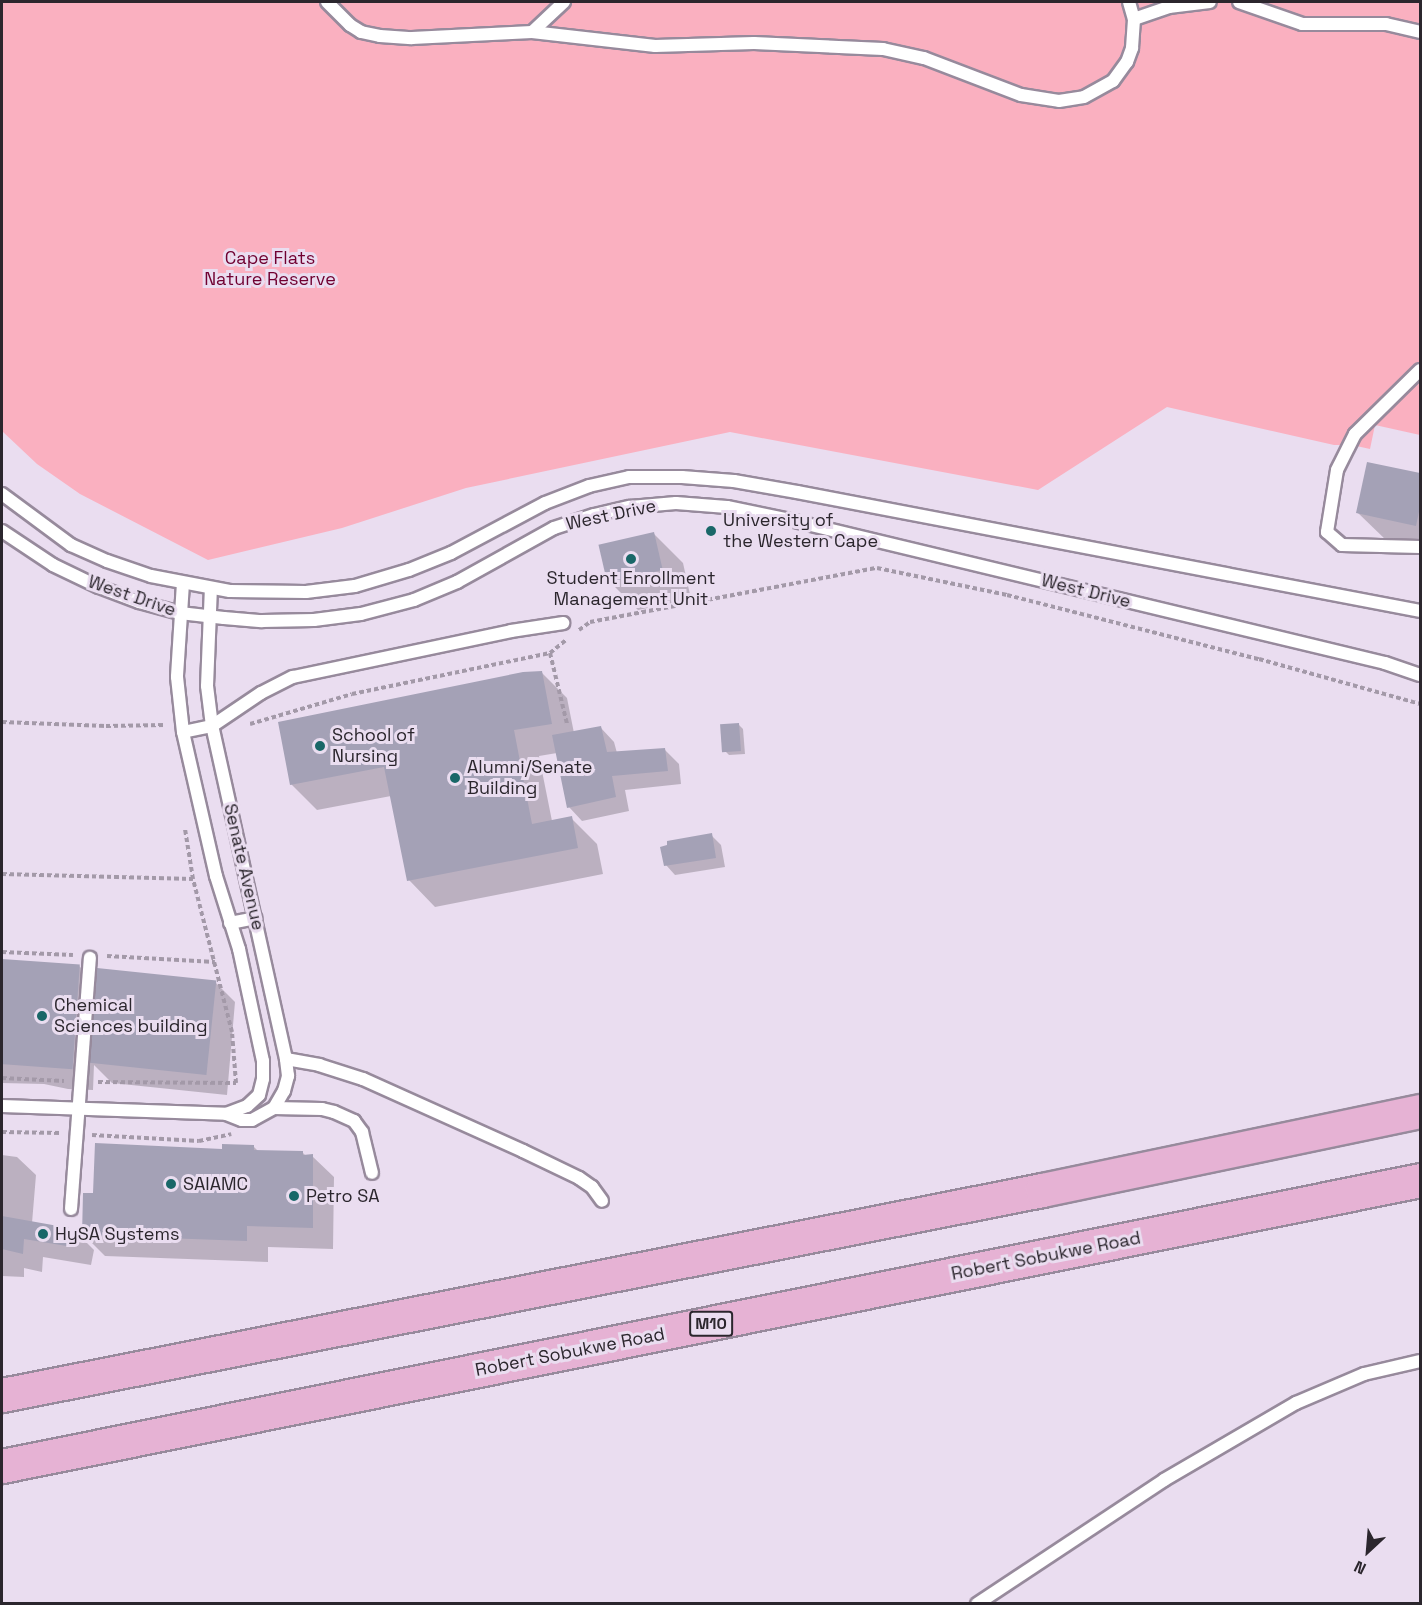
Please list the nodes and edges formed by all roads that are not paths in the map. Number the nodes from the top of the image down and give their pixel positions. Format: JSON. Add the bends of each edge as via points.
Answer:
{"nodes":[{"id":1,"x":327,"y":2,"type":"edge"},
{"id":2,"x":564,"y":2,"type":"edge"},
{"id":3,"x":1129,"y":2,"type":"edge"},
{"id":4,"x":1210,"y":2,"type":"edge"},
{"id":5,"x":1239,"y":2,"type":"edge"},
{"id":6,"x":1134,"y":19,"type":"junction"},
{"id":7,"x":532,"y":32,"type":"junction"},
{"id":8,"x":1420,"y":32,"type":"edge"},
{"id":9,"x":1420,"y":370,"type":"edge"},
{"id":10,"x":2,"y":494,"type":"edge"},
{"id":11,"x":2,"y":531,"type":"edge"},
{"id":12,"x":1420,"y":547,"type":"edge"},
{"id":13,"x":183,"y":583,"type":"junction"},
{"id":14,"x":211,"y":588,"type":"junction"},
{"id":15,"x":1420,"y":611,"type":"edge"},
{"id":16,"x":180,"y":613,"type":"junction"},
{"id":17,"x":209,"y":617,"type":"junction"},
{"id":18,"x":563,"y":623,"type":"dead end"},
{"id":19,"x":1420,"y":675,"type":"edge"},
{"id":20,"x":212,"y":726,"type":"junction"},
{"id":21,"x":183,"y":732,"type":"junction"},
{"id":22,"x":256,"y":918,"type":"junction"},
{"id":23,"x":230,"y":923,"type":"junction"},
{"id":24,"x":90,"y":958,"type":"dead end"},
{"id":25,"x":286,"y":1059,"type":"junction"},
{"id":26,"x":2,"y":1106,"type":"edge"},
{"id":27,"x":80,"y":1108,"type":"junction"},
{"id":28,"x":274,"y":1108,"type":"junction"},
{"id":29,"x":1420,"y":1111,"type":"edge"},
{"id":30,"x":226,"y":1114,"type":"junction"},
{"id":31,"x":372,"y":1173,"type":"dead end"},
{"id":32,"x":1420,"y":1180,"type":"edge"},
{"id":33,"x":602,"y":1201,"type":"dead end"},
{"id":34,"x":71,"y":1209,"type":"dead end"},
{"id":35,"x":1420,"y":1361,"type":"edge"},
{"id":36,"x":2,"y":1395,"type":"edge"},
{"id":37,"x":2,"y":1466,"type":"edge"},
{"id":38,"x":977,"y":1604,"type":"edge"}],
"edges":[{"from":1,"to":7,"type":"lane","via":[[350,25],[380,36]]},
{"from":2,"to":7,"type":"lane"},
{"from":3,"to":6,"type":"lane"},
{"from":4,"to":6,"type":"lane","via":[[1169,7]]},
{"from":5,"to":8,"type":"lane","via":[[1302,24],[1386,24]]},
{"from":6,"to":7,"type":"lane","via":[[1132,48],[1113,81],[1084,97],[1059,101],[1021,95],[924,58],[883,49],[754,43],[655,46]]},
{"from":9,"to":12,"type":"lane","via":[[1356,434],[1337,470],[1327,532],[1342,545]]},
{"from":10,"to":13,"type":"lane","name":"West Drive","via":[[71,544],[107,561]]},
{"from":11,"to":16,"type":"lane","name":"West Drive","via":[[53,565],[99,587]]},
{"from":13,"to":14,"type":"lane","name":"West Drive"},
{"from":13,"to":16,"type":"lane","name":"Senate Avenue"},
{"from":14,"to":15,"type":"lane","name":"West Drive","via":[[276,593],[355,586],[430,562],[545,503],[589,486],[629,477],[682,477],[797,492]]},
{"from":14,"to":17,"type":"lane","name":"Senate Avenue"},
{"from":16,"to":17,"type":"lane","name":"West Drive"},
{"from":16,"to":21,"type":"lane","name":"Senate Avenue","via":[[177,677]]},
{"from":17,"to":19,"type":"lane","name":"West Drive","via":[[314,620],[361,614],[414,600],[457,582],[554,528],[630,507],[676,502],[728,507],[802,522],[1373,660]]},
{"from":17,"to":20,"type":"lane","name":"Senate Avenue","via":[[207,686]]},
{"from":18,"to":20,"type":"lane","via":[[293,677]]},
{"from":20,"to":21,"type":"lane"},
{"from":20,"to":22,"type":"lane","name":"Senate Avenue"},
{"from":21,"to":23,"type":"lane","name":"Senate Avenue"},
{"from":22,"to":23,"type":"lane"},
{"from":22,"to":25,"type":"lane","name":"Senate Avenue"},
{"from":23,"to":30,"type":"lane","name":"Senate Avenue","via":[[263,1061],[263,1079],[254,1101]]},
{"from":24,"to":27,"type":"lane"},
{"from":25,"to":28,"type":"lane","name":"Senate Avenue","via":[[286,1083]]},
{"from":25,"to":33,"type":"lane","via":[[363,1079],[513,1146],[579,1178]]},
{"from":26,"to":27,"type":"lane"},
{"from":27,"to":30,"type":"lane"},
{"from":27,"to":34,"type":"lane"},
{"from":28,"to":30,"type":"lane","via":[[252,1120]]},
{"from":28,"to":31,"type":"lane","via":[[322,1109],[354,1121],[362,1132]]},
{"from":29,"to":36,"type":"main road"},
{"from":32,"to":37,"type":"main road","name":"Robert Sobukwe Road","number":"M10"},
{"from":35,"to":38,"type":"lane","via":[[1364,1374],[1296,1403],[1164,1480]]}]}
